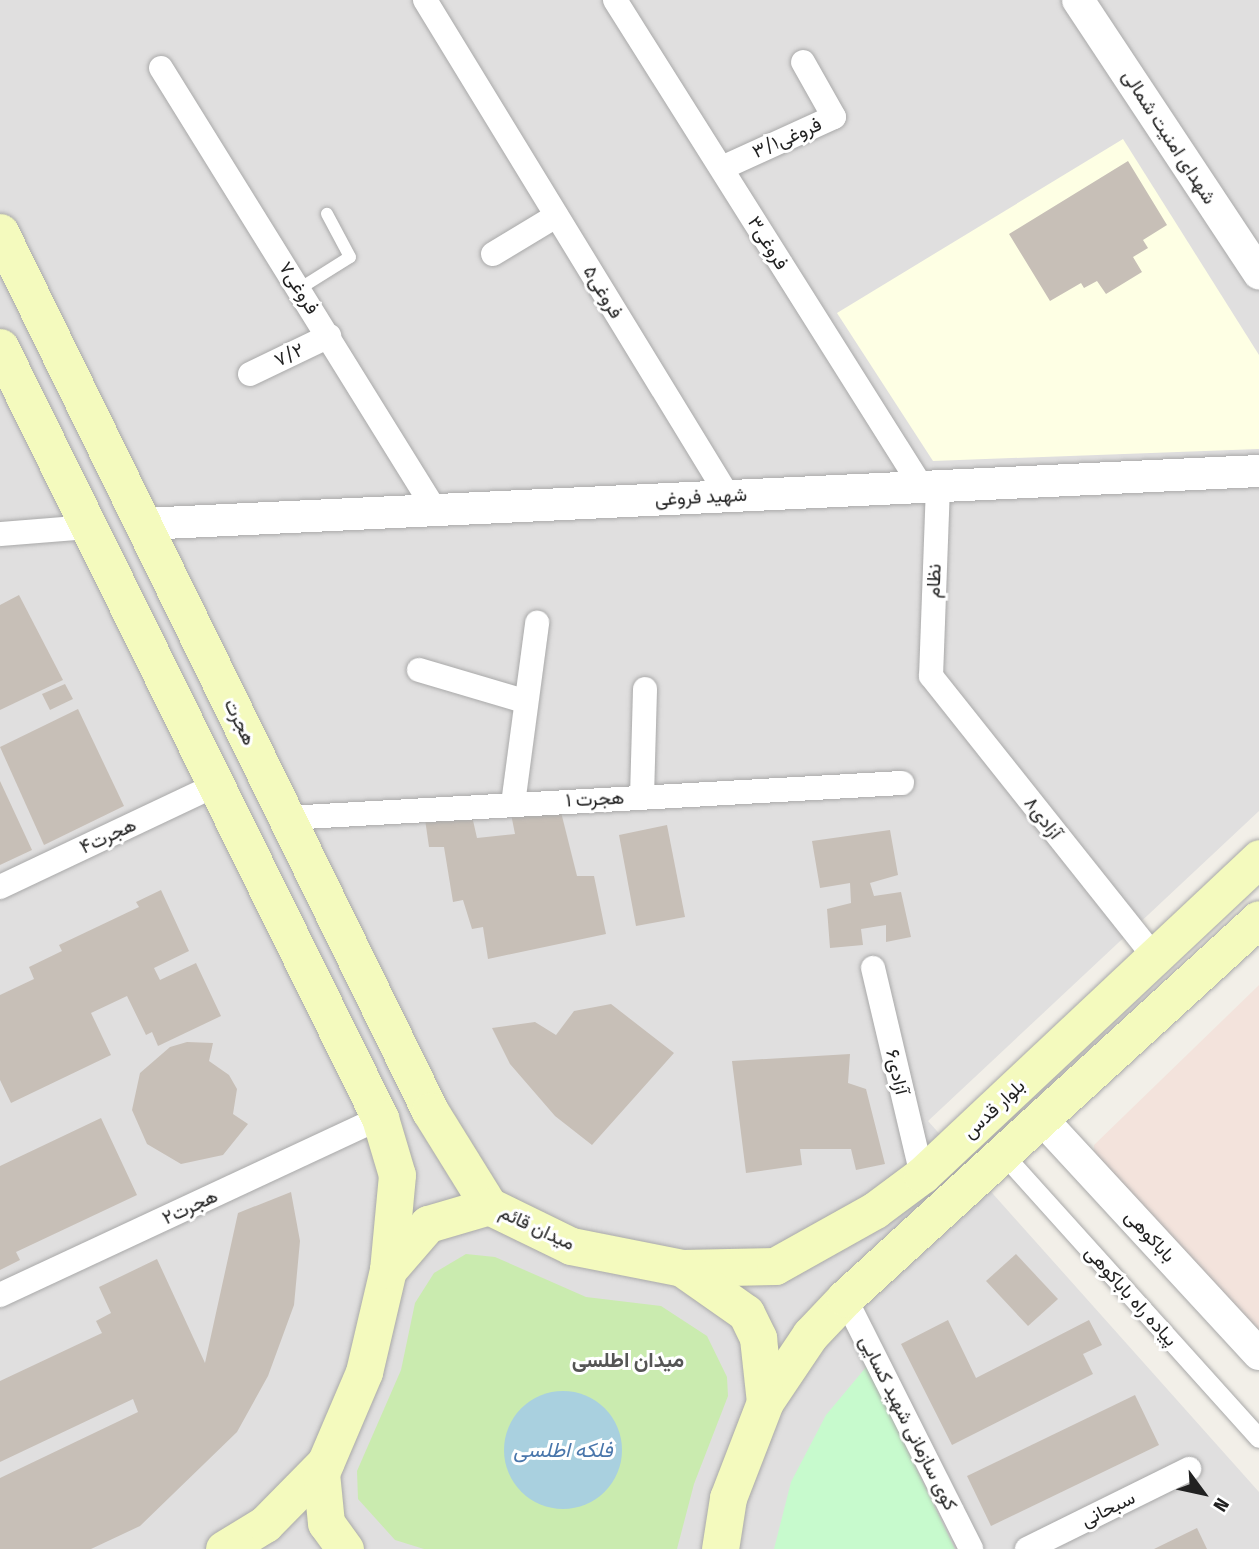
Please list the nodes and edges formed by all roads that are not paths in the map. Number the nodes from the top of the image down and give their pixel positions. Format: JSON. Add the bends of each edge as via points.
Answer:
{"nodes":[{"id":1,"x":425,"y":0,"type":"edge"},
{"id":2,"x":615,"y":0,"type":"edge"},
{"id":3,"x":1078,"y":0,"type":"edge"},
{"id":4,"x":803,"y":62,"type":"dead end"},
{"id":5,"x":161,"y":68,"type":"dead end"},
{"id":6,"x":722,"y":168,"type":"junction"},
{"id":7,"x":327,"y":214,"type":"dead end"},
{"id":8,"x":556,"y":216,"type":"junction"},
{"id":9,"x":0,"y":232,"type":"edge"},
{"id":10,"x":493,"y":254,"type":"dead end"},
{"id":11,"x":1259,"y":273,"type":"edge"},
{"id":12,"x":299,"y":289,"type":"junction"},
{"id":13,"x":329,"y":336,"type":"junction"},
{"id":14,"x":0,"y":347,"type":"edge"},
{"id":15,"x":250,"y":374,"type":"dead end"},
{"id":16,"x":1259,"y":471,"type":"edge"},
{"id":17,"x":929,"y":486,"type":"junction"},
{"id":18,"x":728,"y":496,"type":"junction"},
{"id":19,"x":435,"y":510,"type":"junction"},
{"id":20,"x":143,"y":524,"type":"junction"},
{"id":21,"x":89,"y":527,"type":"junction"},
{"id":22,"x":0,"y":534,"type":"edge"},
{"id":23,"x":537,"y":623,"type":"dead end"},
{"id":24,"x":419,"y":670,"type":"dead end"},
{"id":25,"x":931,"y":676,"type":"joint"},
{"id":26,"x":645,"y":689,"type":"dead end"},
{"id":27,"x":524,"y":701,"type":"junction"},
{"id":28,"x":902,"y":783,"type":"dead end"},
{"id":29,"x":216,"y":786,"type":"junction"},
{"id":30,"x":642,"y":797,"type":"junction"},
{"id":31,"x":513,"y":804,"type":"junction"},
{"id":32,"x":287,"y":818,"type":"junction"},
{"id":33,"x":1259,"y":858,"type":"edge"},
{"id":34,"x":0,"y":887,"type":"edge"},
{"id":35,"x":1259,"y":919,"type":"edge"},
{"id":36,"x":1156,"y":959,"type":"junction"},
{"id":37,"x":873,"y":968,"type":"dead end"},
{"id":38,"x":380,"y":1118,"type":"junction"},
{"id":39,"x":1041,"y":1118,"type":"junction"},
{"id":40,"x":1003,"y":1154,"type":"junction"},
{"id":41,"x":922,"y":1175,"type":"junction"},
{"id":42,"x":489,"y":1206,"type":"junction"},
{"id":43,"x":682,"y":1268,"type":"junction"},
{"id":44,"x":388,"y":1270,"type":"junction"},
{"id":45,"x":0,"y":1295,"type":"edge"},
{"id":46,"x":845,"y":1298,"type":"junction"},
{"id":47,"x":1259,"y":1354,"type":"edge"},
{"id":48,"x":765,"y":1402,"type":"junction"},
{"id":49,"x":1259,"y":1438,"type":"edge"},
{"id":50,"x":325,"y":1463,"type":"junction"},
{"id":51,"x":1189,"y":1469,"type":"dead end"},
{"id":52,"x":224,"y":1549,"type":"edge"},
{"id":53,"x":345,"y":1549,"type":"edge"},
{"id":54,"x":720,"y":1549,"type":"edge"},
{"id":55,"x":971,"y":1549,"type":"edge"},
{"id":56,"x":1027,"y":1549,"type":"edge"}],
"edges":[{"from":1,"to":8,"type":"street","name":"فروغی۵"},
{"from":2,"to":6,"type":"street","name":"فروغی۳"},
{"from":3,"to":11,"type":"street","name":"شهدای امنیت شمالی"},
{"from":4,"to":6,"type":"street","name":"فروغی۳/۱","via":[[834,117]]},
{"from":5,"to":12,"type":"street","name":"فروغی۷"},
{"from":6,"to":17,"type":"street","name":"فروغی۳"},
{"from":7,"to":12,"type":"lane","via":[[350,257]]},
{"from":8,"to":10,"type":"street"},
{"from":8,"to":18,"type":"street","name":"فروغی۵"},
{"from":9,"to":20,"type":"main road","name":"هجرت"},
{"from":12,"to":13,"type":"street","name":"فروغی۷"},
{"from":13,"to":15,"type":"street","name":"۷/۲"},
{"from":13,"to":19,"type":"street","name":"فروغی۷"},
{"from":14,"to":21,"type":"main road"},
{"from":16,"to":17,"type":"street","name":"شهید فروغی"},
{"from":17,"to":18,"type":"street","name":"شهید فروغی"},
{"from":17,"to":25,"type":"street","name":"نظام"},
{"from":18,"to":19,"type":"street","name":"شهید فروغی"},
{"from":19,"to":20,"type":"street","name":"شهید فروغی"},
{"from":20,"to":21,"type":"main road"},
{"from":20,"to":32,"type":"main road","name":"هجرت"},
{"from":21,"to":22,"type":"street"},
{"from":21,"to":29,"type":"main road"},
{"from":23,"to":27,"type":"street"},
{"from":24,"to":27,"type":"street"},
{"from":25,"to":36,"type":"street","name":"آزادی۸"},
{"from":26,"to":30,"type":"street"},
{"from":27,"to":31,"type":"street"},
{"from":28,"to":30,"type":"street","name":"هجرت ۱"},
{"from":29,"to":34,"type":"street","name":"هجرت۴"},
{"from":29,"to":38,"type":"main road"},
{"from":30,"to":31,"type":"street","name":"هجرت ۱"},
{"from":31,"to":32,"type":"street","name":"هجرت ۱"},
{"from":32,"to":42,"type":"main road","name":"هجرت","via":[[430,1111]]},
{"from":33,"to":36,"type":"main road","name":"بلوار قدس"},
{"from":35,"to":39,"type":"main road","name":"بلوار قدس"},
{"from":36,"to":41,"type":"main road","name":"بلوار قدس"},
{"from":37,"to":41,"type":"street","name":"آزادی۶"},
{"from":38,"to":44,"type":"main road","via":[[397,1175]]},
{"from":38,"to":45,"type":"street","name":"هجرت۲"},
{"from":39,"to":40,"type":"main road","name":"بلوار قدس"},
{"from":39,"to":47,"type":"street","name":"باباکوهی"},
{"from":40,"to":46,"type":"main road","name":"بلوار قدس"},
{"from":40,"to":49,"type":"street","name":"پیاده راه باباکوهی"},
{"from":41,"to":43,"type":"main road","name":"بلوار قدس","via":[[821,1246],[775,1266]]},
{"from":42,"to":43,"type":"main road","name":"میدان قائم","via":[[571,1246]]},
{"from":42,"to":44,"type":"main road","name":"میدان قائم","via":[[428,1224]]},
{"from":43,"to":48,"type":"main road","name":"میدان قائم","via":[[746,1313],[758,1338]]},
{"from":44,"to":50,"type":"main road","name":"میدان قائم","via":[[364,1372]]},
{"from":46,"to":48,"type":"main road","name":"بلوار قدس","via":[[810,1335]]},
{"from":46,"to":55,"type":"street","name":"کوی سازمانی شهید کسایی"},
{"from":48,"to":54,"type":"main road","name":"میدان قائم","via":[[728,1498]]},
{"from":50,"to":52,"type":"main road","via":[[265,1524]]},
{"from":50,"to":53,"type":"main road","name":"میدان قائم","via":[[320,1498],[326,1523]]},
{"from":51,"to":56,"type":"street","name":"سبحانی"}]}
